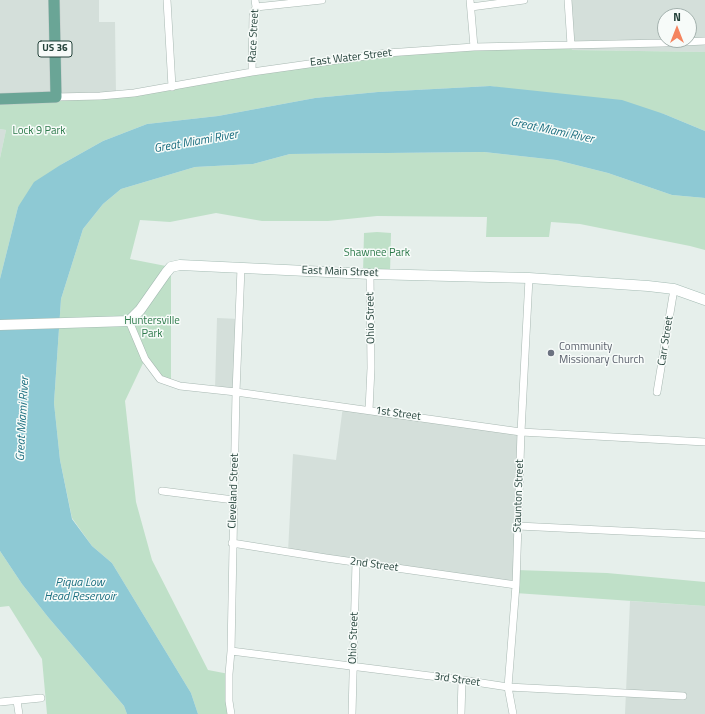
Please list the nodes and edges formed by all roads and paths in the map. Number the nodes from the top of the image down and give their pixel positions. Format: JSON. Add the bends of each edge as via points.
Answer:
{"nodes":[{"id":1,"x":54,"y":0,"type":"edge"},
{"id":2,"x":167,"y":0,"type":"edge"},
{"id":3,"x":322,"y":0,"type":"edge"},
{"id":4,"x":524,"y":0,"type":"edge"},
{"id":5,"x":568,"y":0,"type":"edge"},
{"id":6,"x":255,"y":3,"type":"edge"},
{"id":7,"x":470,"y":3,"type":"edge"},
{"id":8,"x":705,"y":41,"type":"edge"},
{"id":9,"x":571,"y":45,"type":"junction"},
{"id":10,"x":474,"y":47,"type":"junction"},
{"id":11,"x":252,"y":72,"type":"junction"},
{"id":12,"x":172,"y":87,"type":"junction"},
{"id":13,"x":56,"y":97,"type":"junction"},
{"id":14,"x":0,"y":99,"type":"edge"},
{"id":15,"x":241,"y":268,"type":"junction"},
{"id":16,"x":370,"y":274,"type":"junction"},
{"id":17,"x":529,"y":278,"type":"junction"},
{"id":18,"x":674,"y":289,"type":"junction"},
{"id":19,"x":705,"y":300,"type":"edge"},
{"id":20,"x":129,"y":321,"type":"junction"},
{"id":21,"x":0,"y":325,"type":"edge"},
{"id":22,"x":236,"y":392,"type":"junction"},
{"id":23,"x":657,"y":392,"type":"dead end"},
{"id":24,"x":369,"y":410,"type":"junction"},
{"id":25,"x":521,"y":432,"type":"junction"},
{"id":26,"x":705,"y":442,"type":"edge"},
{"id":27,"x":162,"y":491,"type":"dead end"},
{"id":28,"x":234,"y":500,"type":"junction"},
{"id":29,"x":518,"y":526,"type":"junction"},
{"id":30,"x":705,"y":535,"type":"edge"},
{"id":31,"x":232,"y":543,"type":"junction"},
{"id":32,"x":356,"y":562,"type":"junction"},
{"id":33,"x":516,"y":585,"type":"junction"},
{"id":34,"x":231,"y":651,"type":"junction"},
{"id":35,"x":353,"y":667,"type":"junction"},
{"id":36,"x":462,"y":680,"type":"junction"},
{"id":37,"x":508,"y":687,"type":"junction"},
{"id":38,"x":683,"y":696,"type":"dead end"},
{"id":39,"x":41,"y":698,"type":"dead end"},
{"id":40,"x":17,"y":701,"type":"junction"},
{"id":41,"x":0,"y":702,"type":"edge"},
{"id":42,"x":19,"y":714,"type":"edge"},
{"id":43,"x":231,"y":714,"type":"edge"},
{"id":44,"x":352,"y":714,"type":"edge"},
{"id":45,"x":461,"y":714,"type":"edge"},
{"id":46,"x":513,"y":714,"type":"edge"}],
"edges":[{"from":1,"to":13,"type":"main road","number":"US 36"},
{"from":2,"to":12,"type":"street"},
{"from":3,"to":6,"type":"street"},
{"from":4,"to":7,"type":"street"},
{"from":5,"to":9,"type":"street"},
{"from":6,"to":11,"type":"street","name":"Race Street","via":[[252,16]]},
{"from":7,"to":10,"type":"street"},
{"from":8,"to":9,"type":"street","name":"East Water Street"},
{"from":9,"to":10,"type":"street","name":"East Water Street"},
{"from":10,"to":11,"type":"street","name":"East Water Street","via":[[387,53]]},
{"from":11,"to":12,"type":"street","name":"East Water Street"},
{"from":12,"to":13,"type":"street","name":"East Water Street","via":[[100,96]]},
{"from":13,"to":14,"type":"main road","name":"East Water Street"},
{"from":15,"to":16,"type":"street","name":"East Main Street"},
{"from":15,"to":20,"type":"street","name":"East Main Street","via":[[180,265],[171,268]]},
{"from":15,"to":22,"type":"street","name":"Cleveland Street"},
{"from":16,"to":17,"type":"street","name":"East Main Street"},
{"from":16,"to":24,"type":"street","name":"Ohio Street"},
{"from":17,"to":18,"type":"street","name":"East Main Street"},
{"from":17,"to":25,"type":"street","name":"Staunton Street"},
{"from":18,"to":19,"type":"street","name":"East Main Street"},
{"from":18,"to":23,"type":"street","name":"Carr Street"},
{"from":20,"to":21,"type":"street"},
{"from":20,"to":22,"type":"street","name":"1st Street","via":[[145,359],[160,378],[180,386]]},
{"from":22,"to":24,"type":"street","name":"1st Street"},
{"from":22,"to":28,"type":"street","name":"Cleveland Street"},
{"from":24,"to":25,"type":"street","name":"1st Street"},
{"from":25,"to":26,"type":"street","name":"1st Street"},
{"from":25,"to":29,"type":"street","name":"Staunton Street"},
{"from":27,"to":28,"type":"street"},
{"from":28,"to":31,"type":"street","name":"Cleveland Street"},
{"from":29,"to":30,"type":"street"},
{"from":29,"to":33,"type":"street","name":"Staunton Street"},
{"from":31,"to":32,"type":"street","name":"2nd Street"},
{"from":31,"to":34,"type":"street","name":"Cleveland Street"},
{"from":32,"to":33,"type":"street","name":"2nd Street"},
{"from":32,"to":35,"type":"street","name":"Ohio Street"},
{"from":33,"to":37,"type":"street","name":"Staunton Street"},
{"from":34,"to":35,"type":"street","name":"3rd Street"},
{"from":34,"to":43,"type":"street","name":"Cleveland Street"},
{"from":35,"to":36,"type":"street","name":"3rd Street"},
{"from":35,"to":44,"type":"street","name":"Ohio Street"},
{"from":36,"to":37,"type":"street","name":"3rd Street"},
{"from":36,"to":45,"type":"street"},
{"from":37,"to":38,"type":"street","name":"3rd Street"},
{"from":37,"to":46,"type":"street","name":"Staunton Street"},
{"from":39,"to":40,"type":"street"},
{"from":40,"to":41,"type":"street"},
{"from":40,"to":42,"type":"street"}]}
